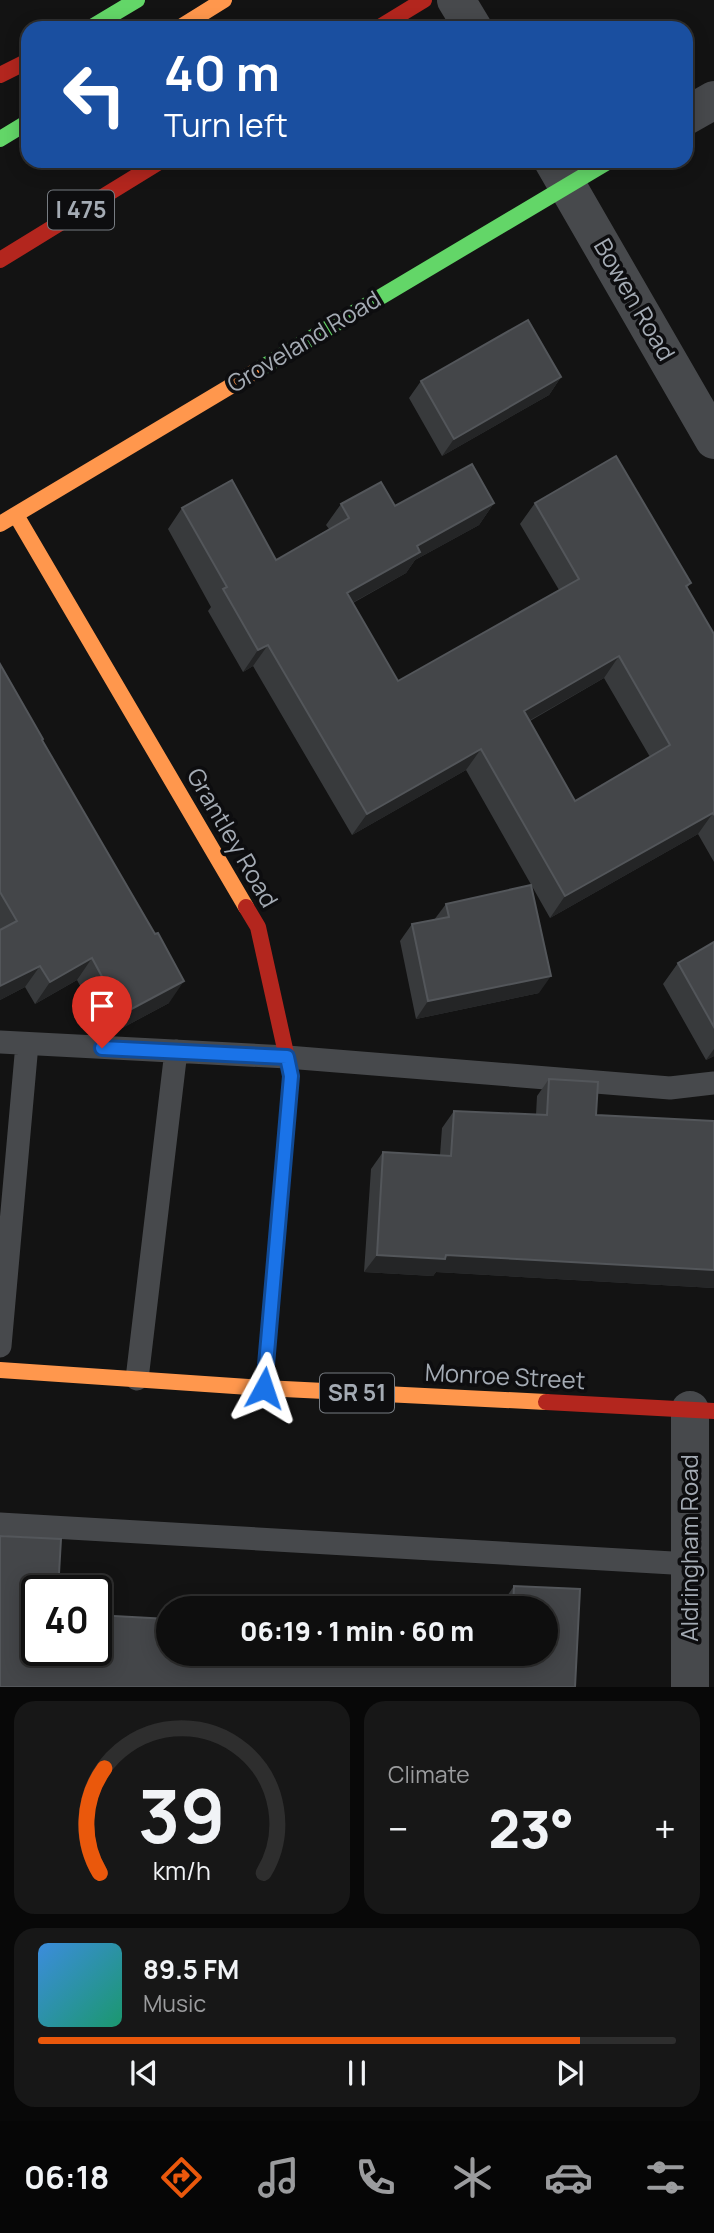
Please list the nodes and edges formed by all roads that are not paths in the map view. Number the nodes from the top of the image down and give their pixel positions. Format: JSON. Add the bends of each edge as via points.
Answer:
{"nodes":[{"id":1,"x":136,"y":0,"type":"edge"},
{"id":2,"x":224,"y":0,"type":"edge"},
{"id":3,"x":424,"y":0,"type":"edge"},
{"id":4,"x":456,"y":0,"type":"edge"},
{"id":5,"x":102,"y":21,"type":"edge"},
{"id":6,"x":190,"y":21,"type":"edge"},
{"id":7,"x":390,"y":21,"type":"edge"},
{"id":8,"x":469,"y":21,"type":"edge"},
{"id":9,"x":21,"y":64,"type":"edge"},
{"id":10,"x":0,"y":75,"type":"edge"},
{"id":11,"x":714,"y":100,"type":"edge"},
{"id":12,"x":693,"y":112,"type":"edge"},
{"id":13,"x":21,"y":126,"type":"edge"},
{"id":14,"x":0,"y":139,"type":"edge"},
{"id":15,"x":150,"y":168,"type":"edge"},
{"id":16,"x":580,"y":168,"type":"edge"},
{"id":17,"x":560,"y":173,"type":"edge"},
{"id":18,"x":0,"y":260,"type":"edge"},
{"id":19,"x":714,"y":440,"type":"edge"},
{"id":20,"x":16,"y":515,"type":"junction"},
{"id":21,"x":0,"y":524,"type":"edge"},
{"id":22,"x":0,"y":1042,"type":"edge"},
{"id":23,"x":27,"y":1044,"type":"junction"},
{"id":24,"x":176,"y":1051,"type":"junction"},
{"id":25,"x":287,"y":1057,"type":"junction"},
{"id":26,"x":714,"y":1083,"type":"edge"},
{"id":27,"x":0,"y":1346,"type":"edge"},
{"id":28,"x":0,"y":1370,"type":"edge"},
{"id":29,"x":137,"y":1379,"type":"junction"},
{"id":30,"x":264,"y":1388,"type":"junction"},
{"id":31,"x":702,"y":1411,"type":"edge"},
{"id":32,"x":0,"y":1524,"type":"edge"},
{"id":33,"x":690,"y":1564,"type":"junction"},
{"id":34,"x":690,"y":1687,"type":"edge"}],
"edges":[{"from":1,"to":5,"type":"main road"},
{"from":2,"to":6,"type":"main road"},
{"from":3,"to":7,"type":"main road"},
{"from":4,"to":8,"type":"street"},
{"from":9,"to":10,"type":"main road"},
{"from":11,"to":12,"type":"street"},
{"from":13,"to":14,"type":"main road"},
{"from":15,"to":18,"type":"main road","number":"I 475"},
{"from":16,"to":17,"type":"main road","name":"Groveland Road"},
{"from":17,"to":19,"type":"street","name":"Bowen Road"},
{"from":17,"to":20,"type":"main road","name":"Groveland Road"},
{"from":20,"to":21,"type":"main road","name":"Groveland Road"},
{"from":20,"to":25,"type":"main road","name":"Grantley Road","via":[[257,927]]},
{"from":22,"to":23,"type":"lane"},
{"from":23,"to":24,"type":"lane"},
{"from":23,"to":27,"type":"lane"},
{"from":24,"to":25,"type":"lane"},
{"from":24,"to":29,"type":"lane"},
{"from":25,"to":26,"type":"lane","via":[[670,1088]]},
{"from":25,"to":30,"type":"main road","name":"Grantley Road","via":[[291,1076]]},
{"from":28,"to":29,"type":"main road","name":"Monroe Street","number":"SR 51"},
{"from":29,"to":30,"type":"main road","name":"Monroe Street","number":"SR 51"},
{"from":30,"to":31,"type":"main road","name":"Monroe Street","number":"SR 51"},
{"from":31,"to":33,"type":"street","name":"Aldringham Road"},
{"from":32,"to":33,"type":"lane"},
{"from":33,"to":34,"type":"street","name":"Aldringham Road"}]}
